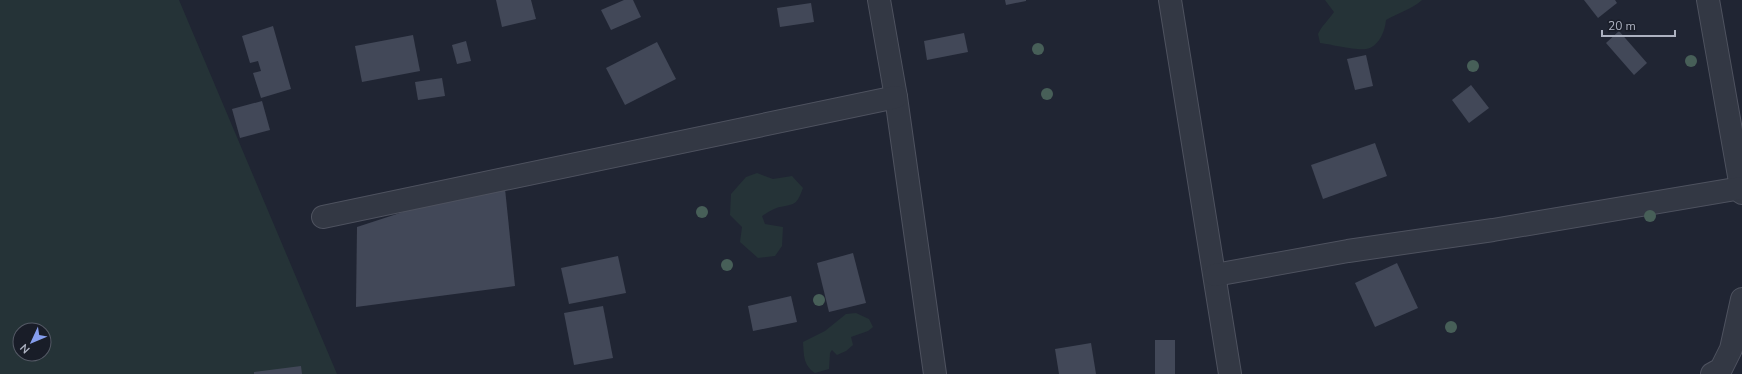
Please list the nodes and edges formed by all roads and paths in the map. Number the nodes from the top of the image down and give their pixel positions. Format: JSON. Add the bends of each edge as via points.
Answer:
{"nodes":[{"id":1,"x":879,"y":0,"type":"edge"},
{"id":2,"x":1170,"y":0,"type":"edge"},
{"id":3,"x":1708,"y":0,"type":"edge"},
{"id":4,"x":896,"y":97,"type":"junction"},
{"id":5,"x":1741,"y":191,"type":"edge"},
{"id":6,"x":323,"y":217,"type":"dead end"},
{"id":7,"x":1215,"y":275,"type":"junction"},
{"id":8,"x":1742,"y":299,"type":"edge"},
{"id":9,"x":935,"y":374,"type":"edge"},
{"id":10,"x":1230,"y":374,"type":"edge"},
{"id":11,"x":1712,"y":374,"type":"edge"}],
"edges":[{"from":1,"to":4,"type":"street"},
{"from":2,"to":7,"type":"street"},
{"from":3,"to":5,"type":"street"},
{"from":4,"to":6,"type":"street"},
{"from":4,"to":9,"type":"street"},
{"from":5,"to":7,"type":"street","via":[[1348,251]]},
{"from":7,"to":10,"type":"street"},
{"from":8,"to":11,"type":"street","via":[[1731,349],[1721,369]]}]}
